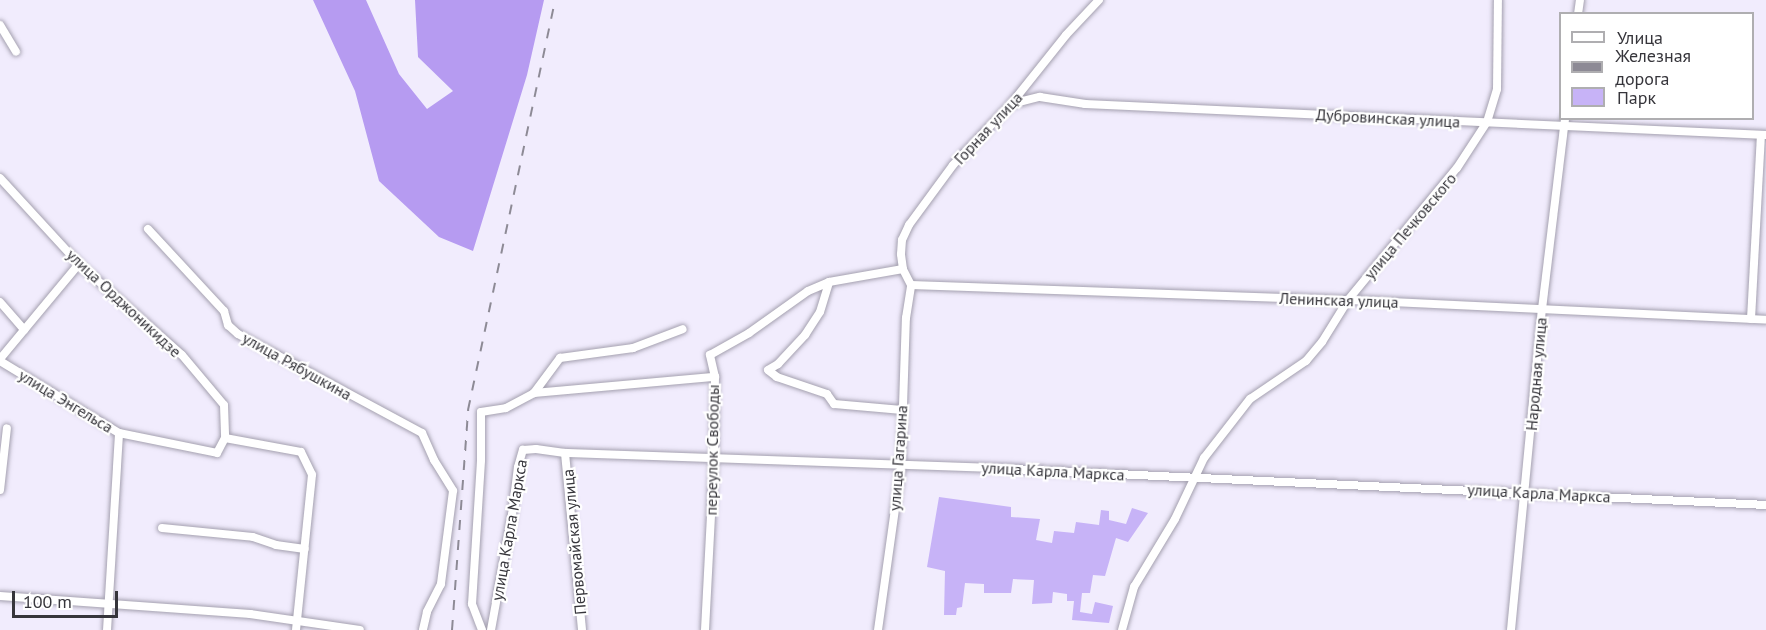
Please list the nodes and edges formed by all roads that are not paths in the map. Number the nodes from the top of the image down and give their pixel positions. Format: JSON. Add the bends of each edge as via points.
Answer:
{"nodes":[{"id":1,"x":1099,"y":0,"type":"edge"},
{"id":2,"x":1498,"y":0,"type":"edge"},
{"id":3,"x":0,"y":25,"type":"edge"},
{"id":4,"x":16,"y":52,"type":"dead end"},
{"id":5,"x":1011,"y":104,"type":"junction"},
{"id":6,"x":1486,"y":123,"type":"junction"},
{"id":7,"x":1564,"y":123,"type":"edge"},
{"id":8,"x":1763,"y":135,"type":"edge"},
{"id":9,"x":0,"y":178,"type":"edge"},
{"id":10,"x":148,"y":230,"type":"dead end"},
{"id":11,"x":79,"y":264,"type":"junction"},
{"id":12,"x":903,"y":268,"type":"junction"},
{"id":13,"x":830,"y":282,"type":"junction"},
{"id":14,"x":911,"y":285,"type":"junction"},
{"id":15,"x":1348,"y":300,"type":"junction"},
{"id":16,"x":0,"y":302,"type":"edge"},
{"id":17,"x":1542,"y":309,"type":"junction"},
{"id":18,"x":1751,"y":319,"type":"junction"},
{"id":19,"x":1766,"y":320,"type":"edge"},
{"id":20,"x":683,"y":328,"type":"dead end"},
{"id":21,"x":24,"y":330,"type":"junction"},
{"id":22,"x":0,"y":360,"type":"edge"},
{"id":23,"x":715,"y":377,"type":"junction"},
{"id":24,"x":534,"y":393,"type":"junction"},
{"id":25,"x":902,"y":410,"type":"junction"},
{"id":26,"x":7,"y":428,"type":"dead end"},
{"id":27,"x":119,"y":433,"type":"junction"},
{"id":28,"x":225,"y":438,"type":"junction"},
{"id":29,"x":565,"y":453,"type":"junction"},
{"id":30,"x":714,"y":457,"type":"junction"},
{"id":31,"x":901,"y":466,"type":"junction"},
{"id":32,"x":1195,"y":478,"type":"junction"},
{"id":33,"x":0,"y":490,"type":"edge"},
{"id":34,"x":1525,"y":492,"type":"junction"},
{"id":35,"x":1766,"y":505,"type":"edge"},
{"id":36,"x":162,"y":528,"type":"dead end"},
{"id":37,"x":304,"y":549,"type":"junction"},
{"id":38,"x":0,"y":596,"type":"edge"},
{"id":39,"x":109,"y":604,"type":"junction"},
{"id":40,"x":297,"y":626,"type":"edge"},
{"id":41,"x":107,"y":630,"type":"edge"},
{"id":42,"x":360,"y":630,"type":"edge"},
{"id":43,"x":423,"y":630,"type":"edge"},
{"id":44,"x":482,"y":630,"type":"edge"},
{"id":45,"x":491,"y":630,"type":"edge"},
{"id":46,"x":582,"y":630,"type":"edge"},
{"id":47,"x":705,"y":630,"type":"edge"},
{"id":48,"x":878,"y":630,"type":"edge"},
{"id":49,"x":1122,"y":630,"type":"edge"},
{"id":50,"x":1511,"y":630,"type":"edge"}],
"edges":[{"from":1,"to":5,"type":"street","name":"Горная улица"},
{"from":2,"to":6,"type":"street","name":"улица Печковского","via":[[1497,89]]},
{"from":3,"to":4,"type":"street"},
{"from":5,"to":6,"type":"street","name":"Дубровинская улица","via":[[1040,97],[1084,104]]},
{"from":5,"to":12,"type":"street","name":"Горная улица","via":[[953,165],[909,225],[902,240]]},
{"from":6,"to":7,"type":"street","name":"Дубровинская улица"},
{"from":6,"to":15,"type":"street","name":"улица Печковского","via":[[1457,168]]},
{"from":7,"to":8,"type":"street","name":"Дубровинская улица"},
{"from":7,"to":17,"type":"street","name":"Народная улица"},
{"from":8,"to":18,"type":"street"},
{"from":9,"to":11,"type":"street","name":"улица Орджоникидзе"},
{"from":10,"to":43,"type":"street","name":"улица Рябушкина","via":[[224,311],[228,325],[238,334],[422,433],[453,491],[441,584]]},
{"from":11,"to":21,"type":"street"},
{"from":11,"to":28,"type":"street","name":"улица Орджоникидзе","via":[[182,355],[217,396],[224,405]]},
{"from":12,"to":13,"type":"street"},
{"from":12,"to":14,"type":"street","name":"Горная улица"},
{"from":13,"to":23,"type":"street","via":[[798,297],[749,333],[710,355]]},
{"from":13,"to":25,"type":"street","via":[[820,312],[805,334],[768,370],[777,377],[826,394],[834,404]]},
{"from":14,"to":15,"type":"street","name":"Ленинская улица"},
{"from":14,"to":25,"type":"street","name":"улица Гагарина"},
{"from":15,"to":17,"type":"street","name":"Ленинская улица"},
{"from":15,"to":32,"type":"street","name":"улица Печковского","via":[[1306,361],[1250,399],[1204,458]]},
{"from":16,"to":21,"type":"street"},
{"from":17,"to":18,"type":"street","name":"Ленинская улица"},
{"from":17,"to":34,"type":"street","name":"Народная улица"},
{"from":18,"to":19,"type":"street","name":"Ленинская улица"},
{"from":20,"to":24,"type":"street","via":[[633,348],[560,358]]},
{"from":21,"to":22,"type":"street"},
{"from":22,"to":27,"type":"street","name":"улица Энгельса"},
{"from":23,"to":24,"type":"street","name":"переулок Свободы"},
{"from":23,"to":30,"type":"street","name":"переулок Свободы"},
{"from":24,"to":44,"type":"street","via":[[507,408],[481,412],[472,604]]},
{"from":25,"to":31,"type":"street","name":"улица Гагарина"},
{"from":26,"to":33,"type":"street"},
{"from":27,"to":28,"type":"street","name":"улица Энгельса","via":[[217,453]]},
{"from":27,"to":39,"type":"street"},
{"from":28,"to":37,"type":"street","via":[[301,452],[312,475]]},
{"from":29,"to":30,"type":"street","name":"улица Карла Маркса"},
{"from":29,"to":45,"type":"street","name":"улица Карла Маркса","via":[[523,450]]},
{"from":29,"to":46,"type":"street","name":"Первомайская улица"},
{"from":30,"to":31,"type":"street","name":"улица Карла Маркса"},
{"from":30,"to":47,"type":"street","name":"переулок Свободы"},
{"from":31,"to":32,"type":"street","name":"улица Карла Маркса"},
{"from":31,"to":48,"type":"street","name":"улица Гагарина"},
{"from":32,"to":34,"type":"street","name":"улица Карла Маркса"},
{"from":32,"to":49,"type":"street","name":"улица Печковского","via":[[1134,587]]},
{"from":34,"to":35,"type":"street","name":"улица Карла Маркса"},
{"from":34,"to":50,"type":"street","name":"Народная улица"},
{"from":36,"to":37,"type":"street","via":[[253,537]]},
{"from":37,"to":40,"type":"street"},
{"from":38,"to":39,"type":"street"},
{"from":39,"to":40,"type":"street","via":[[250,614]]},
{"from":39,"to":41,"type":"street"},
{"from":40,"to":42,"type":"street"}]}
